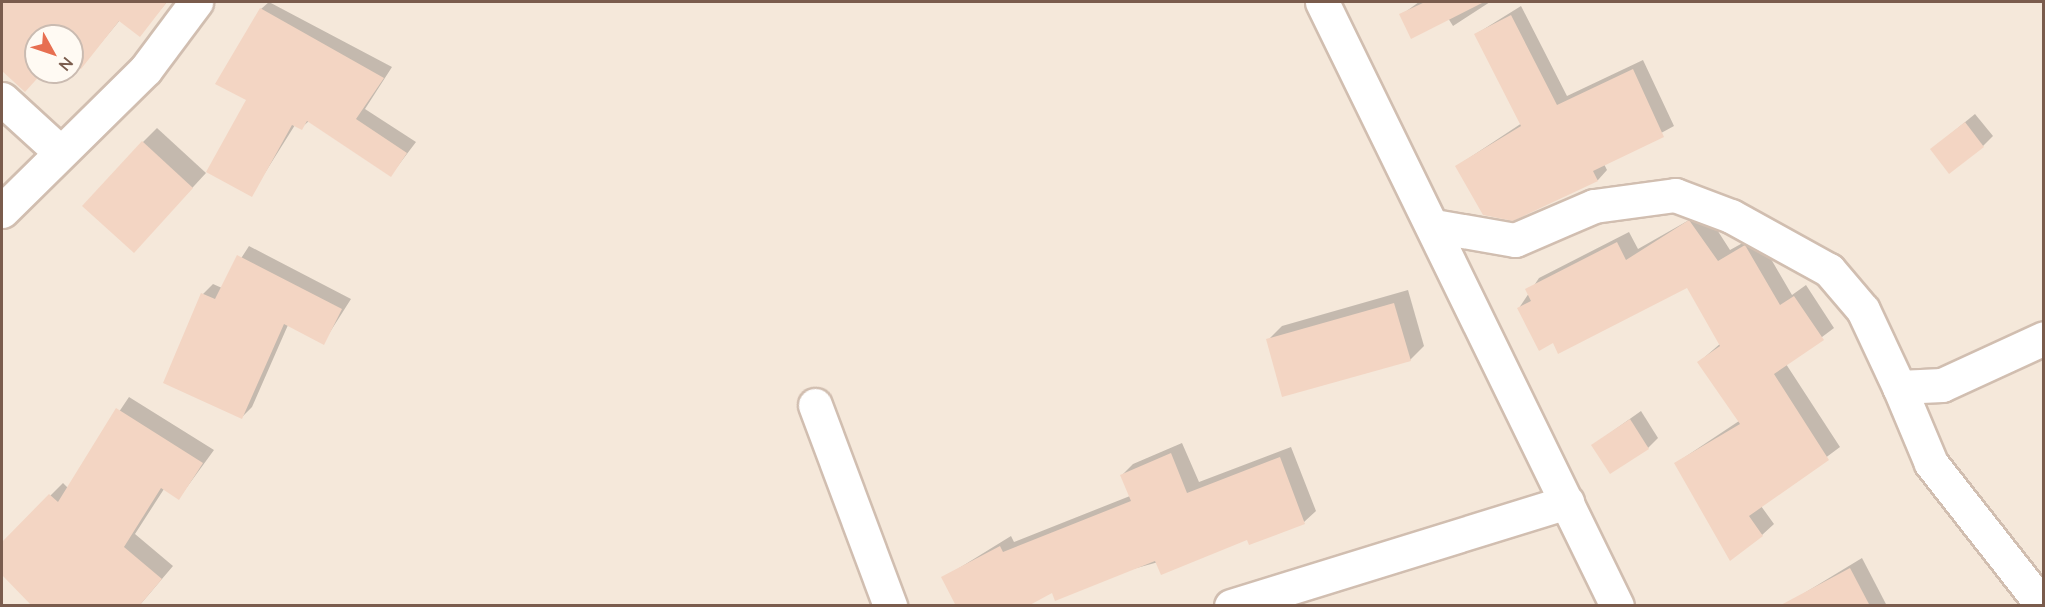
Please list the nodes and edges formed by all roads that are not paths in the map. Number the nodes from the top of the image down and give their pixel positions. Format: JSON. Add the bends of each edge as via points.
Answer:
{"nodes":[{"id":1,"x":196,"y":2,"type":"edge"},
{"id":2,"x":1322,"y":2,"type":"edge"},
{"id":3,"x":2,"y":99,"type":"edge"},
{"id":4,"x":59,"y":151,"type":"junction"},
{"id":5,"x":2,"y":211,"type":"edge"},
{"id":6,"x":1434,"y":226,"type":"junction"},
{"id":7,"x":2043,"y":338,"type":"edge"},
{"id":8,"x":1899,"y":387,"type":"junction"},
{"id":9,"x":815,"y":405,"type":"dead end"},
{"id":10,"x":1567,"y":502,"type":"junction"},
{"id":11,"x":1244,"y":604,"type":"edge"},
{"id":12,"x":890,"y":606,"type":"edge"},
{"id":13,"x":1617,"y":606,"type":"edge"},
{"id":14,"x":2043,"y":606,"type":"edge"}],
"edges":[{"from":1,"to":4,"type":"street","via":[[146,69]]},
{"from":2,"to":6,"type":"street"},
{"from":3,"to":4,"type":"street"},
{"from":4,"to":5,"type":"street"},
{"from":6,"to":8,"type":"street","via":[[1515,240],[1594,206],[1675,195],[1731,216],[1829,270],[1863,310]]},
{"from":6,"to":10,"type":"street"},
{"from":7,"to":8,"type":"street","via":[[1942,385]]},
{"from":8,"to":14,"type":"street","via":[[1931,463]]},
{"from":9,"to":12,"type":"street"},
{"from":10,"to":11,"type":"street"},
{"from":10,"to":13,"type":"street"}]}
